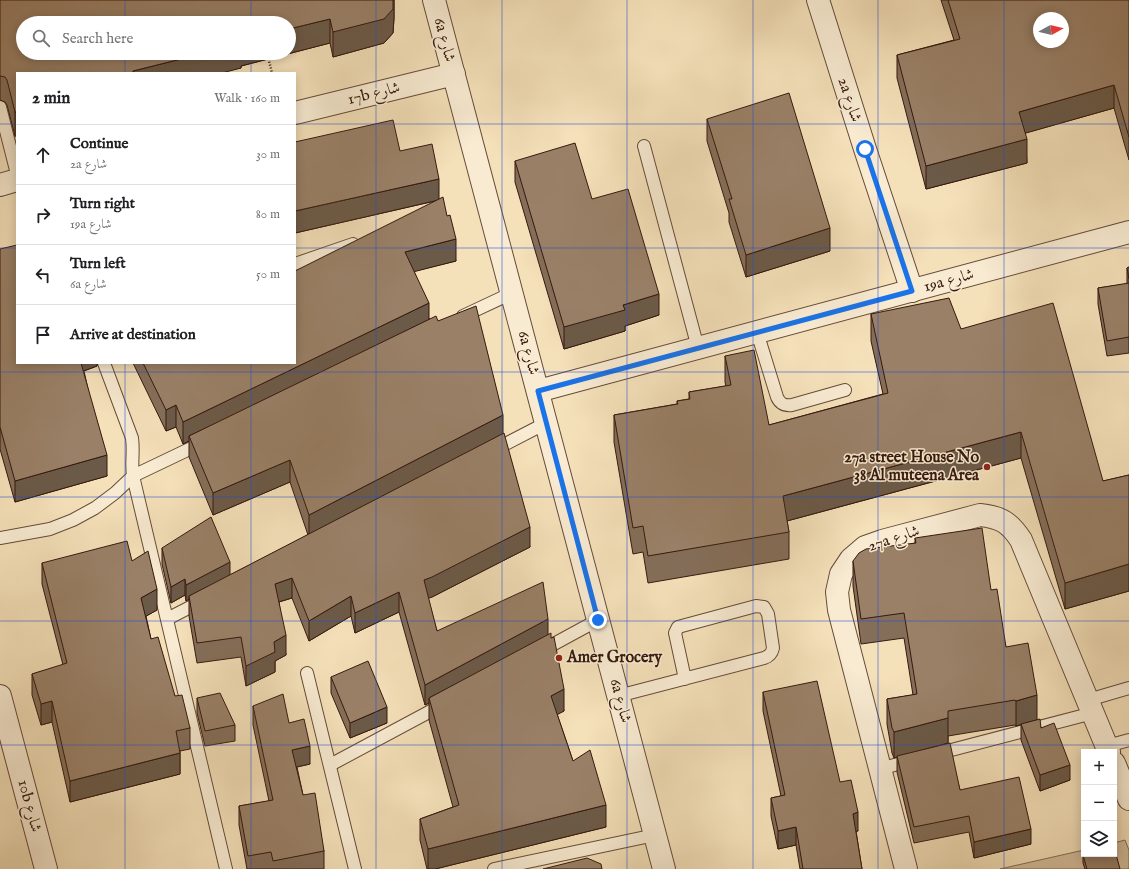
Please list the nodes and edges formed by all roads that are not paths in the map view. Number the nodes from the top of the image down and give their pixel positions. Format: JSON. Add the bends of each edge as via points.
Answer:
{"nodes":[{"id":1,"x":434,"y":0,"type":"edge"},
{"id":2,"x":818,"y":0,"type":"edge"},
{"id":3,"x":454,"y":74,"type":"junction"},
{"id":4,"x":0,"y":107,"type":"edge"},
{"id":5,"x":296,"y":113,"type":"edge"},
{"id":6,"x":644,"y":146,"type":"dead end"},
{"id":7,"x":16,"y":170,"type":"edge"},
{"id":8,"x":16,"y":180,"type":"edge"},
{"id":9,"x":0,"y":185,"type":"edge"},
{"id":10,"x":1129,"y":232,"type":"edge"},
{"id":11,"x":361,"y":241,"type":"edge"},
{"id":12,"x":296,"y":264,"type":"edge"},
{"id":13,"x":912,"y":291,"type":"junction"},
{"id":14,"x":512,"y":293,"type":"junction"},
{"id":15,"x":454,"y":321,"type":"edge"},
{"id":16,"x":757,"y":332,"type":"junction"},
{"id":17,"x":698,"y":348,"type":"junction"},
{"id":18,"x":104,"y":364,"type":"edge"},
{"id":19,"x":845,"y":390,"type":"dead end"},
{"id":20,"x":538,"y":391,"type":"junction"},
{"id":21,"x":546,"y":423,"type":"junction"},
{"id":22,"x":212,"y":438,"type":"edge"},
{"id":23,"x":483,"y":456,"type":"edge"},
{"id":24,"x":133,"y":476,"type":"junction"},
{"id":25,"x":0,"y":538,"type":"edge"},
{"id":26,"x":209,"y":597,"type":"edge"},
{"id":27,"x":167,"y":619,"type":"junction"},
{"id":28,"x":598,"y":620,"type":"junction"},
{"id":29,"x":530,"y":658,"type":"edge"},
{"id":30,"x":308,"y":674,"type":"dead end"},
{"id":31,"x":685,"y":679,"type":"junction"},
{"id":32,"x":1129,"y":688,"type":"edge"},
{"id":33,"x":0,"y":696,"type":"edge"},
{"id":34,"x":618,"y":696,"type":"junction"},
{"id":35,"x":454,"y":698,"type":"edge"},
{"id":36,"x":1090,"y":707,"type":"junction"},
{"id":37,"x":1129,"y":740,"type":"edge"},
{"id":38,"x":1108,"y":749,"type":"edge"},
{"id":39,"x":1117,"y":749,"type":"edge"},
{"id":40,"x":330,"y":766,"type":"junction"},
{"id":41,"x":880,"y":769,"type":"junction"},
{"id":42,"x":1117,"y":771,"type":"edge"},
{"id":43,"x":1129,"y":800,"type":"edge"},
{"id":44,"x":655,"y":835,"type":"junction"},
{"id":45,"x":46,"y":869,"type":"edge"},
{"id":46,"x":226,"y":869,"type":"edge"},
{"id":47,"x":355,"y":869,"type":"edge"},
{"id":48,"x":494,"y":869,"type":"edge"},
{"id":49,"x":664,"y":869,"type":"edge"},
{"id":50,"x":906,"y":869,"type":"edge"}],
"edges":[{"from":1,"to":3,"type":"street","name":"6a شارع"},
{"from":2,"to":13,"type":"street","name":"2a شارع"},
{"from":3,"to":5,"type":"street","name":"17b شارع"},
{"from":3,"to":14,"type":"street","name":"6a شارع"},
{"from":4,"to":7,"type":"lane"},
{"from":6,"to":17,"type":"lane"},
{"from":8,"to":9,"type":"street"},
{"from":10,"to":13,"type":"street","name":"19a شارع"},
{"from":11,"to":12,"type":"lane"},
{"from":13,"to":16,"type":"street","name":"19a شارع"},
{"from":14,"to":15,"type":"lane"},
{"from":14,"to":20,"type":"street","name":"6a شارع"},
{"from":16,"to":17,"type":"street","name":"19a شارع"},
{"from":16,"to":19,"type":"lane","via":[[777,397],[783,404],[792,405]]},
{"from":17,"to":20,"type":"street","name":"19a شارع"},
{"from":18,"to":24,"type":"lane","via":[[132,438]]},
{"from":20,"to":21,"type":"street","name":"6a شارع"},
{"from":21,"to":23,"type":"lane"},
{"from":21,"to":28,"type":"street","name":"6a شارع"},
{"from":22,"to":24,"type":"lane"},
{"from":24,"to":25,"type":"lane","via":[[95,508],[73,520],[50,529]]},
{"from":24,"to":27,"type":"lane"},
{"from":26,"to":27,"type":"lane"},
{"from":27,"to":46,"type":"lane"},
{"from":28,"to":29,"type":"lane"},
{"from":28,"to":34,"type":"street","name":"6a شارع"},
{"from":30,"to":40,"type":"lane"},
{"from":31,"to":31,"type":"lane","via":[[769,656],[773,648],[768,614],[764,607],[756,606],[678,626],[675,633]]},
{"from":31,"to":34,"type":"lane"},
{"from":32,"to":36,"type":"lane"},
{"from":33,"to":45,"type":"street","name":"10b شارع"},
{"from":34,"to":44,"type":"street","name":"6a شارع"},
{"from":35,"to":40,"type":"lane"},
{"from":36,"to":38,"type":"street","name":"27a شارع"},
{"from":36,"to":41,"type":"lane"},
{"from":36,"to":41,"type":"street","name":"27a شارع","via":[[1021,540],[1004,521],[980,515],[882,541],[865,547],[851,559],[841,574],[837,592],[839,610]]},
{"from":37,"to":39,"type":"lane"},
{"from":40,"to":47,"type":"lane"},
{"from":41,"to":50,"type":"street","name":"27a شارع"},
{"from":42,"to":43,"type":"street","name":"27a شارع"},
{"from":44,"to":48,"type":"lane"},
{"from":44,"to":49,"type":"street","name":"6a شارع"}]}
